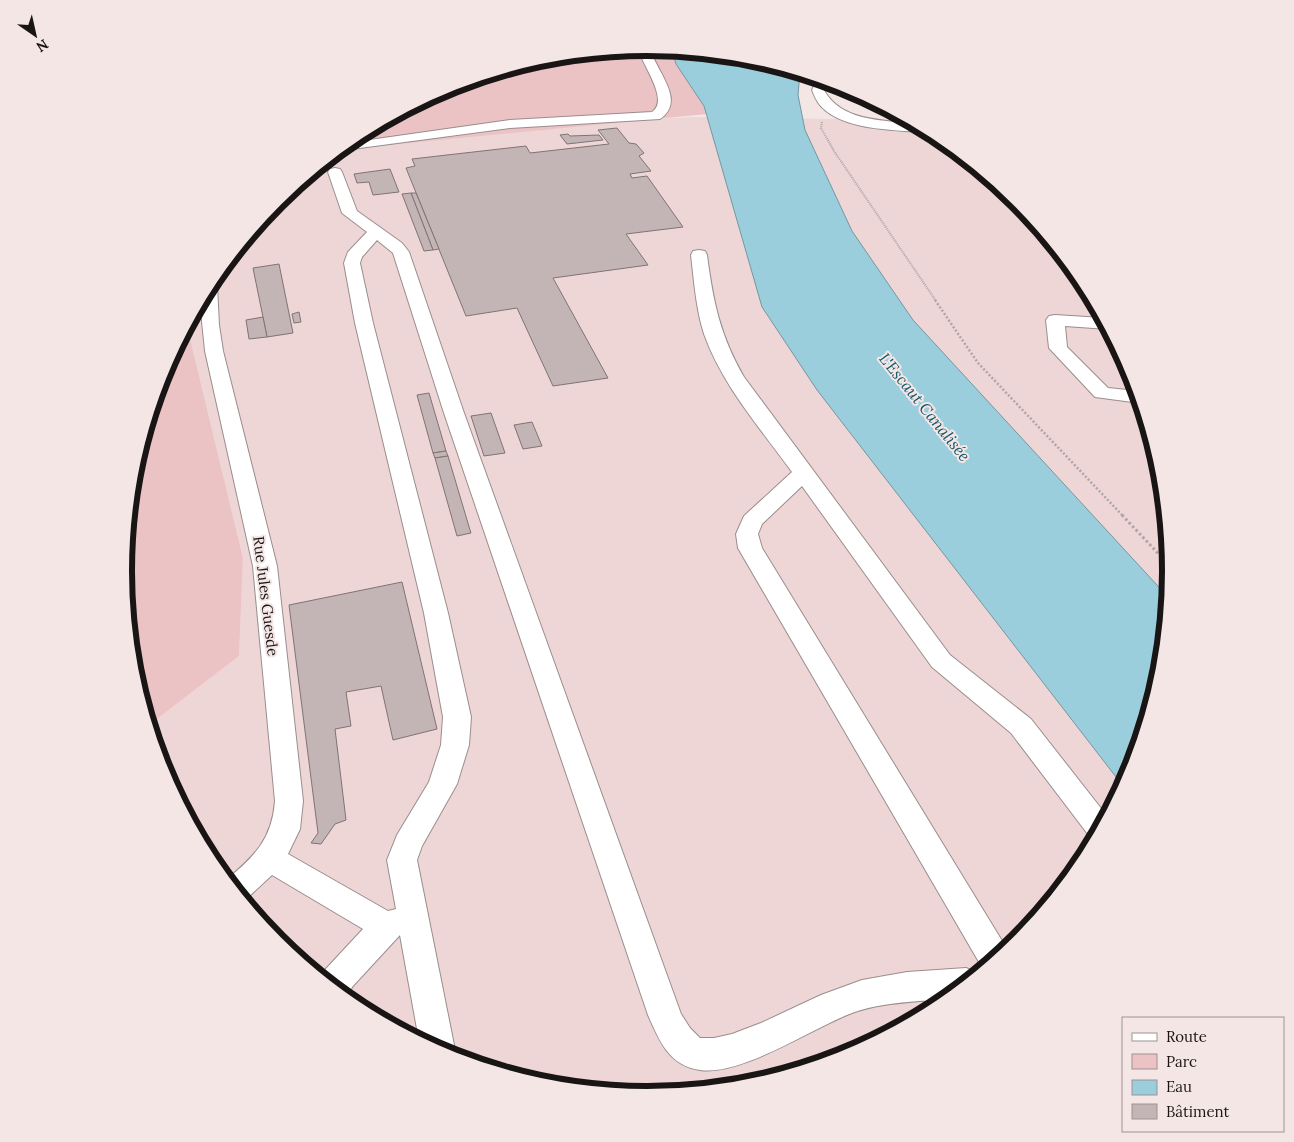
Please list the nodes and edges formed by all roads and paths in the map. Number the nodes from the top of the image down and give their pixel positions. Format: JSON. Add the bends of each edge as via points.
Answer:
{"nodes":[{"id":1,"x":645,"y":56,"type":"edge"},
{"id":2,"x":820,"y":87,"type":"edge"},
{"id":3,"x":838,"y":112,"type":"junction"},
{"id":4,"x":906,"y":126,"type":"edge"},
{"id":5,"x":338,"y":160,"type":"edge"},
{"id":6,"x":376,"y":232,"type":"junction"},
{"id":7,"x":699,"y":255,"type":"dead end"},
{"id":8,"x":209,"y":301,"type":"edge"},
{"id":9,"x":1098,"y":323,"type":"edge"},
{"id":10,"x":1131,"y":396,"type":"edge"},
{"id":11,"x":803,"y":474,"type":"junction"},
{"id":12,"x":1162,"y":557,"type":"edge"},
{"id":13,"x":1096,"y":823,"type":"edge"},
{"id":14,"x":270,"y":859,"type":"junction"},
{"id":15,"x":241,"y":886,"type":"edge"},
{"id":16,"x":399,"y":921,"type":"junction"},
{"id":17,"x":991,"y":953,"type":"edge"},
{"id":18,"x":336,"y":981,"type":"edge"},
{"id":19,"x":953,"y":984,"type":"edge"},
{"id":20,"x":435,"y":1040,"type":"edge"}],
"edges":[{"from":1,"to":5,"type":"street","via":[[666,98],[666,105],[655,116],[510,124]]},
{"from":2,"to":3,"type":"street","via":[[818,90],[826,104]]},
{"from":3,"to":4,"type":"street","via":[[863,122]]},
{"from":3,"to":12,"type":"path","via":[[824,117],[821,128],[978,363]]},
{"from":5,"to":6,"type":"street","via":[[348,210]]},
{"from":6,"to":16,"type":"street","via":[[354,256],[352,263],[436,613],[457,717],[455,746],[443,784],[402,860]]},
{"from":6,"to":19,"type":"street","via":[[401,252],[665,1016],[684,1047],[697,1054],[714,1056],[857,997],[897,989]]},
{"from":7,"to":11,"type":"street","via":[[706,312],[719,352]]},
{"from":8,"to":14,"type":"street","name":"Rue Jules Guesde","via":[[214,351],[267,580],[289,811],[283,837]]},
{"from":9,"to":10,"type":"street","via":[[1055,320],[1058,348],[1102,393]]},
{"from":11,"to":13,"type":"street","via":[[941,661],[1010,714]]},
{"from":11,"to":17,"type":"street","via":[[752,521],[747,534],[750,548]]},
{"from":14,"to":15,"type":"street","name":"Rue Jules Guesde"},
{"from":14,"to":16,"type":"street"},
{"from":16,"to":18,"type":"street"},
{"from":16,"to":20,"type":"street"}]}
